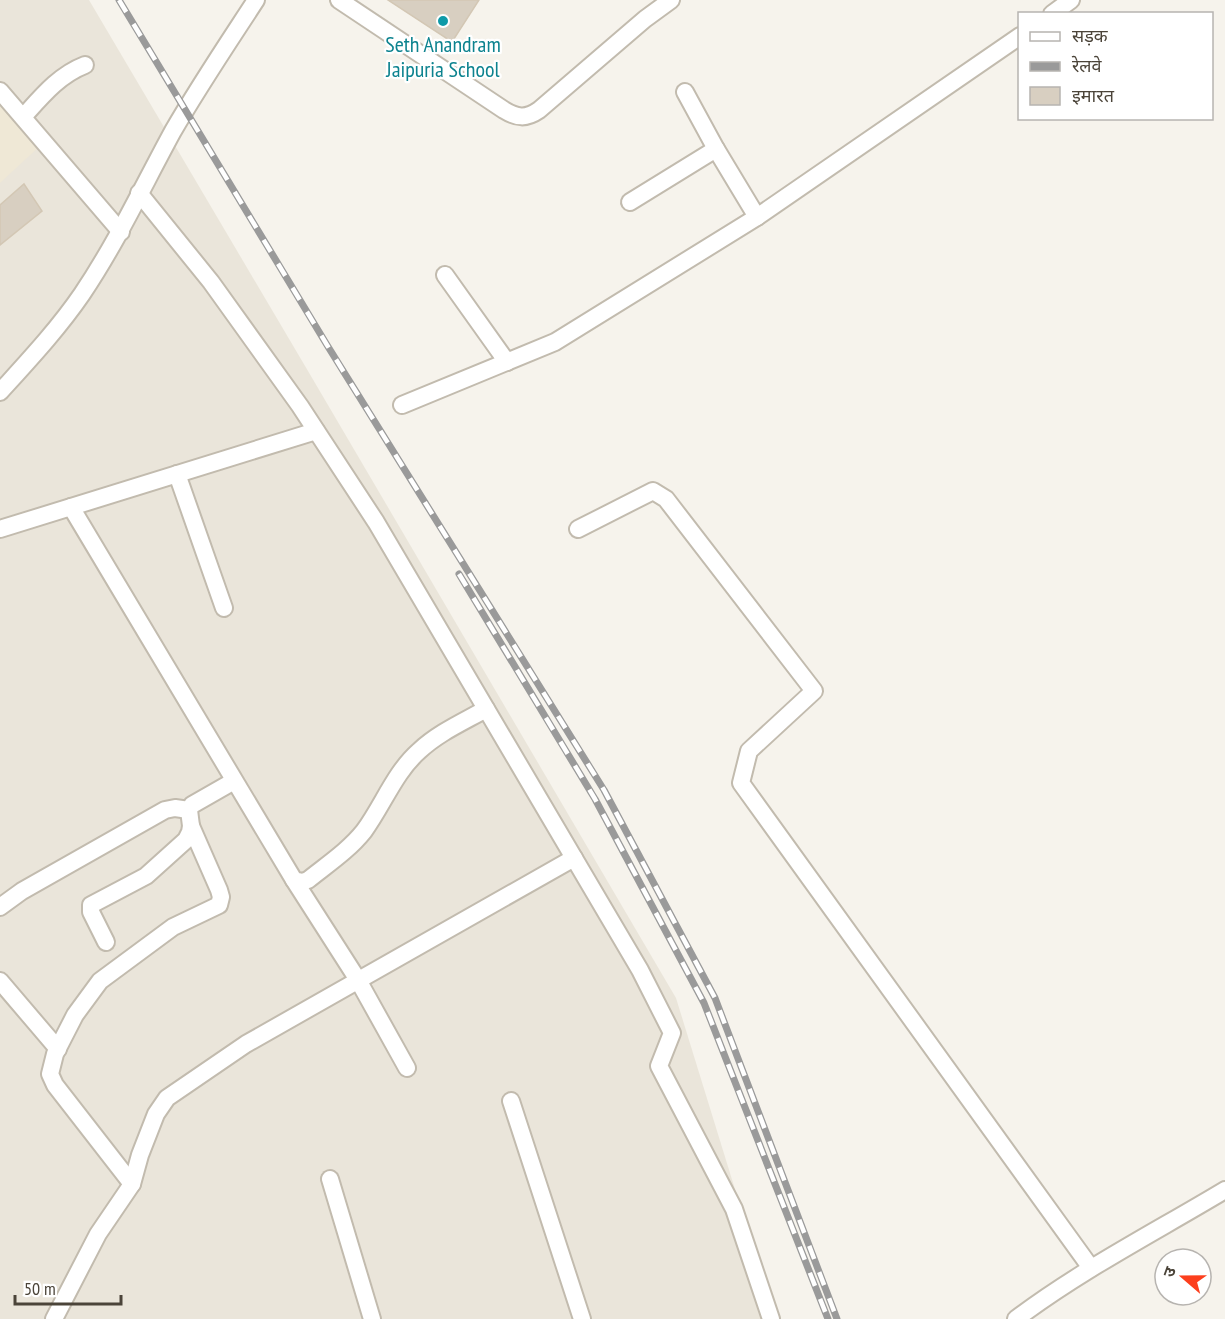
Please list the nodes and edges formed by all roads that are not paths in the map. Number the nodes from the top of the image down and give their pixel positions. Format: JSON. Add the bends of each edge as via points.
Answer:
{"nodes":[{"id":1,"x":256,"y":0,"type":"edge"},
{"id":2,"x":339,"y":0,"type":"edge"},
{"id":3,"x":671,"y":0,"type":"edge"},
{"id":4,"x":1018,"y":37,"type":"edge"},
{"id":5,"x":85,"y":65,"type":"dead end"},
{"id":6,"x":0,"y":91,"type":"edge"},
{"id":7,"x":685,"y":92,"type":"dead end"},
{"id":8,"x":23,"y":117,"type":"junction"},
{"id":9,"x":716,"y":149,"type":"junction"},
{"id":10,"x":139,"y":193,"type":"junction"},
{"id":11,"x":630,"y":202,"type":"dead end"},
{"id":12,"x":757,"y":217,"type":"junction"},
{"id":13,"x":121,"y":232,"type":"junction"},
{"id":14,"x":445,"y":275,"type":"dead end"},
{"id":15,"x":507,"y":362,"type":"junction"},
{"id":16,"x":0,"y":392,"type":"edge"},
{"id":17,"x":402,"y":405,"type":"dead end"},
{"id":18,"x":316,"y":431,"type":"junction"},
{"id":19,"x":177,"y":474,"type":"junction"},
{"id":20,"x":71,"y":507,"type":"junction"},
{"id":21,"x":0,"y":529,"type":"edge"},
{"id":22,"x":578,"y":529,"type":"dead end"},
{"id":23,"x":224,"y":608,"type":"dead end"},
{"id":24,"x":486,"y":709,"type":"junction"},
{"id":25,"x":234,"y":782,"type":"junction"},
{"id":26,"x":190,"y":818,"type":"junction"},
{"id":27,"x":574,"y":858,"type":"junction"},
{"id":28,"x":294,"y":880,"type":"junction"},
{"id":29,"x":0,"y":907,"type":"edge"},
{"id":30,"x":106,"y":942,"type":"dead end"},
{"id":31,"x":358,"y":980,"type":"junction"},
{"id":32,"x":0,"y":981,"type":"edge"},
{"id":33,"x":58,"y":1049,"type":"junction"},
{"id":34,"x":407,"y":1068,"type":"dead end"},
{"id":35,"x":511,"y":1101,"type":"dead end"},
{"id":36,"x":330,"y":1179,"type":"dead end"},
{"id":37,"x":132,"y":1184,"type":"junction"},
{"id":38,"x":1225,"y":1190,"type":"edge"},
{"id":39,"x":1091,"y":1268,"type":"junction"},
{"id":40,"x":54,"y":1319,"type":"edge"},
{"id":41,"x":372,"y":1319,"type":"edge"},
{"id":42,"x":582,"y":1319,"type":"edge"},
{"id":43,"x":771,"y":1319,"type":"edge"},
{"id":44,"x":1016,"y":1319,"type":"edge"}],
"edges":[{"from":1,"to":10,"type":"street"},
{"from":2,"to":3,"type":"street","via":[[504,110],[524,117],[539,110]]},
{"from":4,"to":12,"type":"street"},
{"from":5,"to":8,"type":"street","via":[[51,87]]},
{"from":6,"to":8,"type":"street"},
{"from":7,"to":9,"type":"street"},
{"from":8,"to":13,"type":"street"},
{"from":9,"to":11,"type":"street"},
{"from":9,"to":12,"type":"street"},
{"from":10,"to":13,"type":"street"},
{"from":10,"to":18,"type":"street","via":[[211,282]]},
{"from":12,"to":15,"type":"street","via":[[555,342]]},
{"from":13,"to":16,"type":"street","via":[[81,295]]},
{"from":14,"to":15,"type":"street"},
{"from":15,"to":17,"type":"street"},
{"from":18,"to":19,"type":"street"},
{"from":18,"to":24,"type":"street","via":[[376,522]]},
{"from":19,"to":20,"type":"street"},
{"from":19,"to":23,"type":"street"},
{"from":20,"to":21,"type":"street"},
{"from":20,"to":25,"type":"street"},
{"from":22,"to":39,"type":"street","via":[[653,491],[666,499],[814,691],[749,751],[741,783]]},
{"from":24,"to":27,"type":"street"},
{"from":24,"to":28,"type":"street","via":[[419,751],[356,840],[308,879]]},
{"from":25,"to":26,"type":"street","via":[[194,804]]},
{"from":25,"to":28,"type":"street"},
{"from":26,"to":29,"type":"street","via":[[175,808],[165,810]]},
{"from":26,"to":30,"type":"street","via":[[186,840],[146,876],[91,905]]},
{"from":26,"to":33,"type":"street","via":[[222,897],[219,905],[160,935],[100,981],[75,1015]]},
{"from":27,"to":31,"type":"street"},
{"from":27,"to":43,"type":"street","via":[[672,1032],[658,1066],[734,1209]]},
{"from":28,"to":31,"type":"street"},
{"from":31,"to":34,"type":"street"},
{"from":31,"to":37,"type":"street","via":[[246,1044],[167,1098],[156,1114]]},
{"from":32,"to":33,"type":"street"},
{"from":33,"to":37,"type":"street","via":[[51,1066],[51,1080]]},
{"from":35,"to":42,"type":"street"},
{"from":36,"to":41,"type":"street"},
{"from":37,"to":40,"type":"street","via":[[98,1234]]},
{"from":38,"to":39,"type":"street"},
{"from":39,"to":44,"type":"street"}]}
